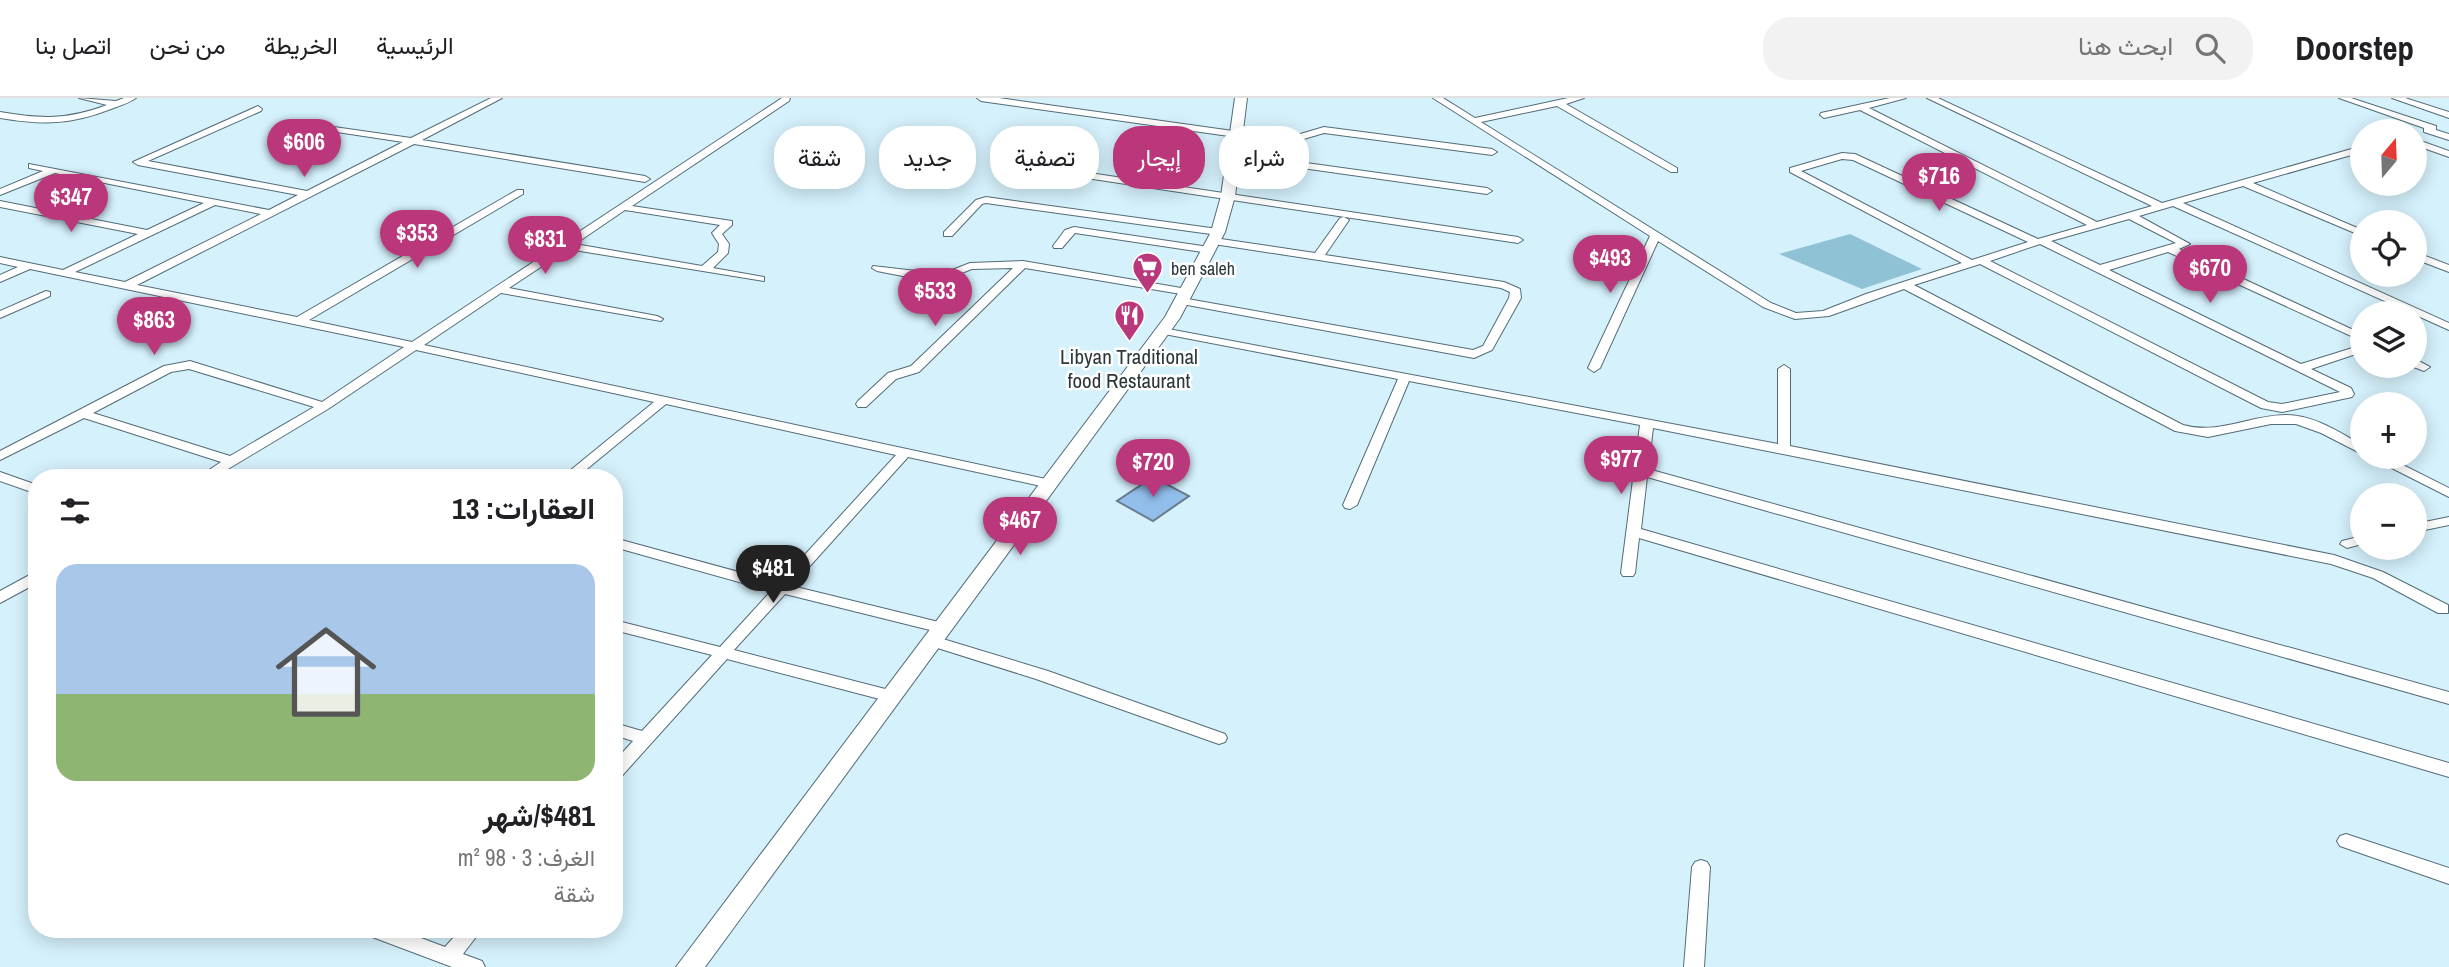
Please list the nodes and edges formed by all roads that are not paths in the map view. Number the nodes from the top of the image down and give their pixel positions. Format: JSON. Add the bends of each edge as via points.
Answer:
{"nodes":[{"id":1,"x":83,"y":98,"type":"edge"},
{"id":2,"x":132,"y":98,"type":"edge"},
{"id":3,"x":498,"y":98,"type":"edge"},
{"id":4,"x":981,"y":98,"type":"edge"},
{"id":5,"x":1241,"y":98,"type":"edge"},
{"id":6,"x":1437,"y":98,"type":"edge"},
{"id":7,"x":1580,"y":98,"type":"edge"},
{"id":8,"x":1902,"y":98,"type":"edge"},
{"id":9,"x":1931,"y":98,"type":"edge"},
{"id":10,"x":2343,"y":98,"type":"edge"},
{"id":11,"x":2396,"y":98,"type":"edge"},
{"id":12,"x":786,"y":99,"type":"edge"},
{"id":13,"x":1559,"y":103,"type":"junction"},
{"id":14,"x":117,"y":104,"type":"junction"},
{"id":15,"x":1861,"y":107,"type":"junction"},
{"id":16,"x":258,"y":108,"type":"dead end"},
{"id":17,"x":0,"y":115,"type":"edge"},
{"id":18,"x":1824,"y":115,"type":"dead end"},
{"id":19,"x":2449,"y":115,"type":"edge"},
{"id":20,"x":1474,"y":121,"type":"junction"},
{"id":21,"x":2449,"y":123,"type":"edge"},
{"id":22,"x":1237,"y":126,"type":"edge"},
{"id":23,"x":337,"y":129,"type":"dead end"},
{"id":24,"x":2430,"y":129,"type":"junction"},
{"id":25,"x":1219,"y":130,"type":"edge"},
{"id":26,"x":2427,"y":130,"type":"edge"},
{"id":27,"x":1309,"y":133,"type":"edge"},
{"id":28,"x":2449,"y":137,"type":"edge"},
{"id":29,"x":412,"y":141,"type":"junction"},
{"id":30,"x":2427,"y":146,"type":"edge"},
{"id":31,"x":1492,"y":152,"type":"dead end"},
{"id":32,"x":2350,"y":152,"type":"edge"},
{"id":33,"x":2449,"y":154,"type":"edge"},
{"id":34,"x":32,"y":166,"type":"dead end"},
{"id":35,"x":1309,"y":166,"type":"edge"},
{"id":36,"x":1674,"y":170,"type":"dead end"},
{"id":37,"x":52,"y":171,"type":"junction"},
{"id":38,"x":1099,"y":177,"type":"edge"},
{"id":39,"x":645,"y":179,"type":"dead end"},
{"id":40,"x":2244,"y":183,"type":"junction"},
{"id":41,"x":1229,"y":189,"type":"edge"},
{"id":42,"x":1487,"y":191,"type":"dead end"},
{"id":43,"x":0,"y":192,"type":"edge"},
{"id":44,"x":520,"y":192,"type":"dead end"},
{"id":45,"x":308,"y":194,"type":"junction"},
{"id":46,"x":1228,"y":196,"type":"junction"},
{"id":47,"x":214,"y":202,"type":"junction"},
{"id":48,"x":0,"y":204,"type":"edge"},
{"id":49,"x":2168,"y":205,"type":"junction"},
{"id":50,"x":622,"y":207,"type":"junction"},
{"id":51,"x":270,"y":213,"type":"junction"},
{"id":52,"x":2132,"y":216,"type":"junction"},
{"id":53,"x":1344,"y":220,"type":"dead end"},
{"id":54,"x":2097,"y":226,"type":"junction"},
{"id":55,"x":2350,"y":228,"type":"edge"},
{"id":56,"x":148,"y":233,"type":"junction"},
{"id":57,"x":948,"y":233,"type":"dead end"},
{"id":58,"x":1656,"y":234,"type":"junction"},
{"id":59,"x":1518,"y":240,"type":"dead end"},
{"id":60,"x":1214,"y":241,"type":"junction"},
{"id":61,"x":2039,"y":242,"type":"junction"},
{"id":62,"x":564,"y":245,"type":"junction"},
{"id":63,"x":1058,"y":246,"type":"dead end"},
{"id":64,"x":2170,"y":249,"type":"junction"},
{"id":65,"x":1318,"y":257,"type":"junction"},
{"id":66,"x":0,"y":260,"type":"edge"},
{"id":67,"x":2427,"y":260,"type":"edge"},
{"id":68,"x":1976,"y":261,"type":"junction"},
{"id":69,"x":1023,"y":264,"type":"junction"},
{"id":70,"x":29,"y":266,"type":"junction"},
{"id":71,"x":706,"y":268,"type":"junction"},
{"id":72,"x":877,"y":268,"type":"dead end"},
{"id":73,"x":2099,"y":269,"type":"junction"},
{"id":74,"x":2449,"y":270,"type":"edge"},
{"id":75,"x":64,"y":274,"type":"junction"},
{"id":76,"x":0,"y":279,"type":"edge"},
{"id":77,"x":760,"y":279,"type":"dead end"},
{"id":78,"x":1905,"y":285,"type":"junction"},
{"id":79,"x":124,"y":287,"type":"junction"},
{"id":80,"x":497,"y":289,"type":"junction"},
{"id":81,"x":46,"y":294,"type":"dead end"},
{"id":82,"x":1184,"y":296,"type":"junction"},
{"id":83,"x":0,"y":315,"type":"edge"},
{"id":84,"x":657,"y":319,"type":"dead end"},
{"id":85,"x":299,"y":321,"type":"junction"},
{"id":86,"x":2449,"y":327,"type":"edge"},
{"id":87,"x":1163,"y":331,"type":"junction"},
{"id":88,"x":2350,"y":332,"type":"edge"},
{"id":89,"x":412,"y":347,"type":"junction"},
{"id":90,"x":2350,"y":352,"type":"edge"},
{"id":91,"x":1594,"y":368,"type":"dead end"},
{"id":92,"x":2301,"y":368,"type":"junction"},
{"id":93,"x":1784,"y":369,"type":"dead end"},
{"id":94,"x":1405,"y":377,"type":"junction"},
{"id":95,"x":663,"y":401,"type":"junction"},
{"id":96,"x":862,"y":404,"type":"dead end"},
{"id":97,"x":324,"y":406,"type":"junction"},
{"id":98,"x":82,"y":413,"type":"junction"},
{"id":99,"x":1647,"y":423,"type":"junction"},
{"id":100,"x":2350,"y":444,"type":"edge"},
{"id":101,"x":1784,"y":449,"type":"junction"},
{"id":102,"x":905,"y":453,"type":"junction"},
{"id":103,"x":0,"y":456,"type":"edge"},
{"id":104,"x":231,"y":461,"type":"junction"},
{"id":105,"x":218,"y":469,"type":"edge"},
{"id":106,"x":578,"y":469,"type":"edge"},
{"id":107,"x":2401,"y":469,"type":"edge"},
{"id":108,"x":1642,"y":471,"type":"junction"},
{"id":109,"x":0,"y":477,"type":"edge"},
{"id":110,"x":1050,"y":484,"type":"junction"},
{"id":111,"x":28,"y":487,"type":"edge"},
{"id":112,"x":2449,"y":493,"type":"edge"},
{"id":113,"x":1350,"y":505,"type":"dead end"},
{"id":114,"x":2449,"y":521,"type":"edge"},
{"id":115,"x":2427,"y":526,"type":"edge"},
{"id":116,"x":1634,"y":532,"type":"junction"},
{"id":117,"x":2350,"y":543,"type":"edge"},
{"id":118,"x":2347,"y":544,"type":"dead end"},
{"id":119,"x":623,"y":545,"type":"edge"},
{"id":120,"x":1628,"y":573,"type":"dead end"},
{"id":121,"x":28,"y":580,"type":"edge"},
{"id":122,"x":780,"y":589,"type":"junction"},
{"id":123,"x":4,"y":592,"type":"edge"},
{"id":124,"x":2443,"y":609,"type":"dead end"},
{"id":125,"x":623,"y":627,"type":"edge"},
{"id":126,"x":937,"y":635,"type":"junction"},
{"id":127,"x":721,"y":654,"type":"junction"},
{"id":128,"x":891,"y":696,"type":"junction"},
{"id":129,"x":2449,"y":698,"type":"edge"},
{"id":130,"x":623,"y":732,"type":"edge"},
{"id":131,"x":646,"y":738,"type":"junction"},
{"id":132,"x":1219,"y":738,"type":"dead end"},
{"id":133,"x":623,"y":763,"type":"edge"},
{"id":134,"x":2449,"y":770,"type":"edge"},
{"id":135,"x":2346,"y":841,"type":"dead end"},
{"id":136,"x":1701,"y":867,"type":"dead end"},
{"id":137,"x":2449,"y":876,"type":"edge"},
{"id":138,"x":399,"y":938,"type":"edge"},
{"id":139,"x":465,"y":938,"type":"edge"},
{"id":140,"x":450,"y":956,"type":"junction"},
{"id":141,"x":475,"y":967,"type":"edge"},
{"id":142,"x":689,"y":967,"type":"edge"},
{"id":143,"x":1694,"y":967,"type":"edge"}],
"edges":[{"from":1,"to":14,"type":"street"},
{"from":2,"to":14,"type":"street"},
{"from":3,"to":29,"type":"street"},
{"from":4,"to":25,"type":"street"},
{"from":5,"to":22,"type":"main road"},
{"from":6,"to":20,"type":"street"},
{"from":7,"to":13,"type":"street"},
{"from":8,"to":15,"type":"street"},
{"from":9,"to":49,"type":"street"},
{"from":10,"to":24,"type":"street"},
{"from":11,"to":19,"type":"street"},
{"from":12,"to":50,"type":"street"},
{"from":13,"to":20,"type":"street"},
{"from":13,"to":36,"type":"street"},
{"from":14,"to":17,"type":"street","via":[[63,122]]},
{"from":15,"to":18,"type":"street"},
{"from":15,"to":54,"type":"street"},
{"from":16,"to":45,"type":"street","via":[[138,162]]},
{"from":20,"to":58,"type":"street"},
{"from":21,"to":24,"type":"street"},
{"from":23,"to":29,"type":"street"},
{"from":24,"to":26,"type":"street"},
{"from":24,"to":28,"type":"street"},
{"from":27,"to":31,"type":"street","via":[[1319,129]]},
{"from":29,"to":39,"type":"street"},
{"from":29,"to":45,"type":"street"},
{"from":30,"to":33,"type":"street"},
{"from":32,"to":40,"type":"street"},
{"from":34,"to":37,"type":"street"},
{"from":35,"to":42,"type":"street"},
{"from":37,"to":43,"type":"street"},
{"from":37,"to":47,"type":"street"},
{"from":38,"to":46,"type":"street"},
{"from":40,"to":49,"type":"street"},
{"from":40,"to":55,"type":"street"},
{"from":41,"to":46,"type":"main road"},
{"from":44,"to":85,"type":"street"},
{"from":45,"to":51,"type":"street"},
{"from":46,"to":59,"type":"street"},
{"from":46,"to":60,"type":"main road"},
{"from":47,"to":51,"type":"street"},
{"from":47,"to":56,"type":"street"},
{"from":48,"to":56,"type":"street"},
{"from":49,"to":52,"type":"street"},
{"from":49,"to":86,"type":"street"},
{"from":50,"to":62,"type":"street"},
{"from":50,"to":71,"type":"street","via":[[728,223],[717,233],[724,244],[723,253]]},
{"from":51,"to":79,"type":"street"},
{"from":52,"to":54,"type":"street"},
{"from":52,"to":64,"type":"street","via":[[2184,242]]},
{"from":53,"to":65,"type":"street"},
{"from":54,"to":61,"type":"street"},
{"from":56,"to":75,"type":"street"},
{"from":57,"to":60,"type":"street","via":[[986,200]]},
{"from":58,"to":78,"type":"street","via":[[1767,305],[1795,316],[1825,314]]},
{"from":58,"to":91,"type":"street"},
{"from":60,"to":63,"type":"street","via":[[1074,230]]},
{"from":60,"to":65,"type":"street"},
{"from":60,"to":82,"type":"main road"},
{"from":61,"to":68,"type":"street"},
{"from":61,"to":68,"type":"street","via":[[1855,157],[1842,156],[1793,170]]},
{"from":61,"to":73,"type":"street"},
{"from":62,"to":71,"type":"street"},
{"from":62,"to":80,"type":"street"},
{"from":64,"to":73,"type":"street"},
{"from":64,"to":88,"type":"street"},
{"from":65,"to":82,"type":"street","via":[[1504,285],[1516,291],[1515,298],[1488,348],[1474,354]]},
{"from":66,"to":70,"type":"street"},
{"from":67,"to":74,"type":"street"},
{"from":68,"to":78,"type":"street"},
{"from":68,"to":92,"type":"street","via":[[2255,401],[2282,408],[2348,394]]},
{"from":69,"to":72,"type":"street","via":[[970,266],[943,277]]},
{"from":69,"to":82,"type":"street"},
{"from":69,"to":96,"type":"street","via":[[915,369],[892,376]]},
{"from":70,"to":75,"type":"street"},
{"from":70,"to":76,"type":"street"},
{"from":71,"to":77,"type":"street"},
{"from":73,"to":92,"type":"street"},
{"from":75,"to":79,"type":"street"},
{"from":78,"to":100,"type":"street","via":[[2179,428],[2211,435],[2285,419],[2300,421]]},
{"from":79,"to":85,"type":"street"},
{"from":80,"to":84,"type":"street"},
{"from":80,"to":89,"type":"street"},
{"from":81,"to":83,"type":"street"},
{"from":82,"to":87,"type":"main road"},
{"from":85,"to":89,"type":"street"},
{"from":87,"to":94,"type":"street"},
{"from":87,"to":110,"type":"main road"},
{"from":89,"to":95,"type":"street"},
{"from":89,"to":97,"type":"street"},
{"from":90,"to":92,"type":"street"},
{"from":93,"to":101,"type":"street"},
{"from":94,"to":99,"type":"street"},
{"from":94,"to":113,"type":"street"},
{"from":95,"to":102,"type":"street"},
{"from":95,"to":106,"type":"street"},
{"from":97,"to":98,"type":"street","via":[[183,365]]},
{"from":97,"to":104,"type":"street"},
{"from":98,"to":103,"type":"street"},
{"from":98,"to":104,"type":"street"},
{"from":99,"to":101,"type":"street"},
{"from":99,"to":108,"type":"street"},
{"from":101,"to":124,"type":"street","via":[[2334,561],[2378,575]]},
{"from":102,"to":110,"type":"street"},
{"from":102,"to":122,"type":"street"},
{"from":104,"to":105,"type":"street"},
{"from":107,"to":112,"type":"street"},
{"from":108,"to":116,"type":"street"},
{"from":108,"to":129,"type":"street"},
{"from":109,"to":111,"type":"street"},
{"from":110,"to":126,"type":"main road"},
{"from":114,"to":115,"type":"street"},
{"from":116,"to":120,"type":"street"},
{"from":116,"to":134,"type":"street"},
{"from":117,"to":118,"type":"street"},
{"from":119,"to":122,"type":"street"},
{"from":121,"to":123,"type":"street"},
{"from":122,"to":126,"type":"street"},
{"from":122,"to":127,"type":"street"},
{"from":125,"to":127,"type":"street"},
{"from":126,"to":128,"type":"main road"},
{"from":126,"to":132,"type":"street"},
{"from":127,"to":128,"type":"street"},
{"from":127,"to":131,"type":"street"},
{"from":128,"to":142,"type":"main road"},
{"from":130,"to":131,"type":"street"},
{"from":131,"to":133,"type":"street"},
{"from":135,"to":137,"type":"street"},
{"from":136,"to":143,"type":"street"},
{"from":138,"to":140,"type":"street"},
{"from":139,"to":140,"type":"street"},
{"from":140,"to":141,"type":"street"}]}
